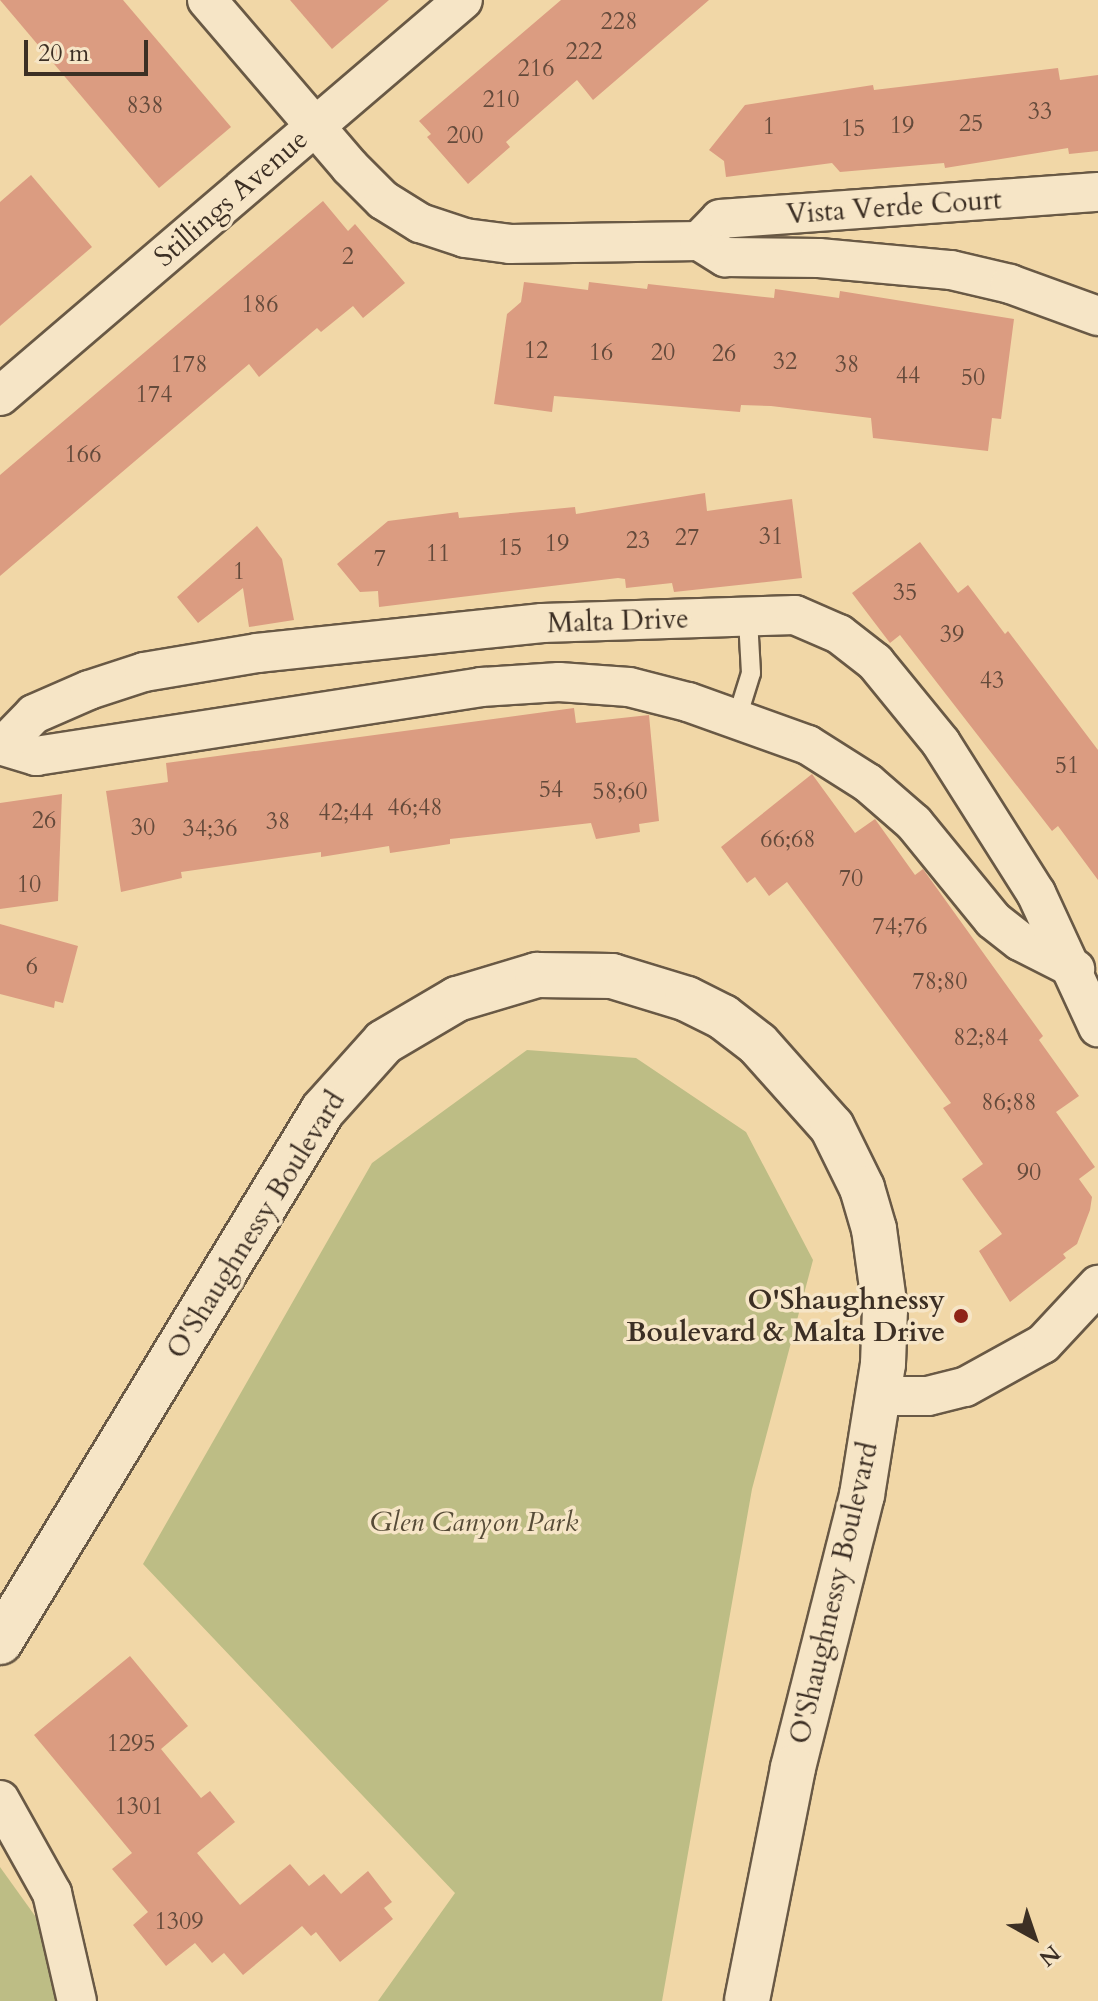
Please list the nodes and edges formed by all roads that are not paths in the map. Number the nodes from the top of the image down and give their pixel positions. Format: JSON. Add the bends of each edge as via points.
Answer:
{"nodes":[{"id":1,"x":207,"y":0,"type":"edge"},
{"id":2,"x":463,"y":0,"type":"edge"},
{"id":3,"x":313,"y":126,"type":"junction"},
{"id":4,"x":1098,"y":192,"type":"edge"},
{"id":5,"x":699,"y":241,"type":"junction"},
{"id":6,"x":1098,"y":316,"type":"edge"},
{"id":7,"x":0,"y":396,"type":"edge"},
{"id":8,"x":748,"y":619,"type":"junction"},
{"id":9,"x":737,"y":718,"type":"junction"},
{"id":10,"x":2,"y":745,"type":"edge"},
{"id":11,"x":1086,"y":961,"type":"edge"},
{"id":12,"x":1097,"y":1024,"type":"edge"},
{"id":13,"x":1098,"y":1285,"type":"edge"},
{"id":14,"x":877,"y":1396,"type":"junction"},
{"id":15,"x":0,"y":1642,"type":"edge"},
{"id":16,"x":0,"y":1800,"type":"edge"},
{"id":17,"x":77,"y":2001,"type":"edge"},
{"id":18,"x":747,"y":2001,"type":"edge"}],
"edges":[{"from":1,"to":3,"type":"street","name":"Vista Verde Court"},
{"from":2,"to":3,"type":"street","name":"Stillings Avenue"},
{"from":3,"to":5,"type":"street","name":"Vista Verde Court","via":[[383,200],[420,223],[465,238],[510,244]]},
{"from":3,"to":7,"type":"street","name":"Stillings Avenue"},
{"from":4,"to":5,"type":"street","name":"Vista Verde Court","via":[[720,219]]},
{"from":5,"to":6,"type":"street","name":"Vista Verde Court","via":[[725,257],[819,258],[951,270],[1010,284]]},
{"from":8,"to":9,"type":"lane","via":[[751,673]]},
{"from":8,"to":10,"type":"street","name":"Malta Drive","via":[[542,623],[272,651],[144,672],[34,714]]},
{"from":8,"to":11,"type":"street","name":"Malta Drive","via":[[795,615],[839,634],[875,662],[973,790],[1005,850]]},
{"from":9,"to":10,"type":"street","name":"Malta Drive","via":[[629,687],[559,682],[481,687],[36,756]]},
{"from":9,"to":11,"type":"street","name":"Malta Drive","via":[[808,745],[868,783],[914,823],[993,920],[1020,941]]},
{"from":11,"to":12,"type":"street","name":"Malta Drive"},
{"from":13,"to":14,"type":"street","via":[[1043,1344],[965,1387],[928,1396]]},
{"from":14,"to":15,"type":"main road","name":"O'Shaughnessy Boulevard","via":[[885,1309],[874,1229],[862,1188],[832,1127],[786,1073],[723,1017],[652,986],[574,972],[501,983],[457,999],[384,1042],[323,1110]]},
{"from":14,"to":18,"type":"main road","name":"O'Shaughnessy Boulevard","via":[[862,1495],[793,1768]]},
{"from":16,"to":17,"type":"street","via":[[52,1893]]}]}
